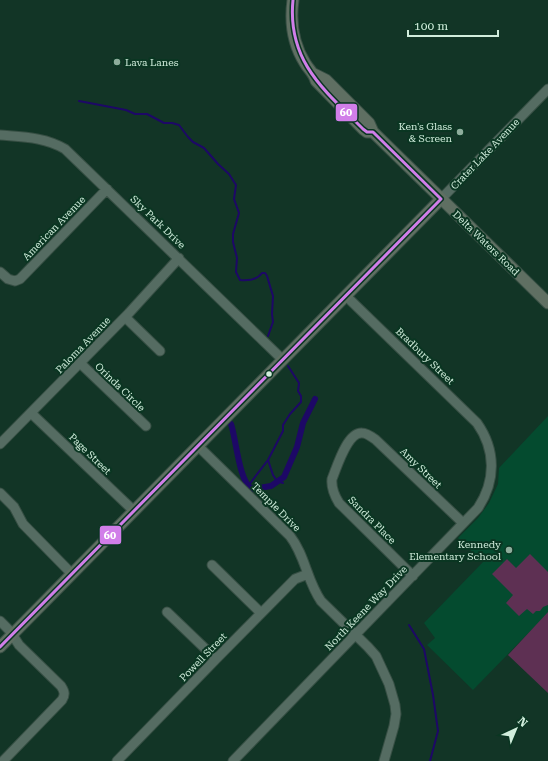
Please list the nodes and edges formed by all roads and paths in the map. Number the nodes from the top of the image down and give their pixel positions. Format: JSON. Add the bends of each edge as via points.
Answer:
{"nodes":[{"id":1,"x":293,"y":0,"type":"edge"},
{"id":2,"x":548,"y":89,"type":"edge"},
{"id":3,"x":0,"y":135,"type":"edge"},
{"id":4,"x":107,"y":189,"type":"junction"},
{"id":5,"x":441,"y":199,"type":"junction"},
{"id":6,"x":179,"y":258,"type":"junction"},
{"id":7,"x":0,"y":272,"type":"edge"},
{"id":8,"x":346,"y":296,"type":"junction"},
{"id":9,"x":548,"y":303,"type":"edge"},
{"id":10,"x":125,"y":317,"type":"junction"},
{"id":11,"x":160,"y":351,"type":"dead end"},
{"id":12,"x":283,"y":360,"type":"junction"},
{"id":13,"x":80,"y":363,"type":"junction"},
{"id":14,"x":31,"y":413,"type":"junction"},
{"id":15,"x":146,"y":426,"type":"dead end"},
{"id":16,"x":360,"y":433,"type":"joint"},
{"id":17,"x":485,"y":435,"type":"joint"},
{"id":18,"x":0,"y":444,"type":"edge"},
{"id":19,"x":198,"y":446,"type":"junction"},
{"id":20,"x":0,"y":493,"type":"edge"},
{"id":21,"x":134,"y":511,"type":"junction"},
{"id":22,"x":463,"y":523,"type":"junction"},
{"id":23,"x":212,"y":565,"type":"dead end"},
{"id":24,"x":72,"y":574,"type":"junction"},
{"id":25,"x":308,"y":574,"type":"junction"},
{"id":26,"x":413,"y":576,"type":"junction"},
{"id":27,"x":167,"y":612,"type":"dead end"},
{"id":28,"x":261,"y":613,"type":"junction"},
{"id":29,"x":0,"y":621,"type":"edge"},
{"id":30,"x":12,"y":635,"type":"junction"},
{"id":31,"x":355,"y":635,"type":"junction"},
{"id":32,"x":0,"y":647,"type":"edge"},
{"id":33,"x":216,"y":659,"type":"junction"},
{"id":34,"x":3,"y":761,"type":"edge"},
{"id":35,"x":117,"y":761,"type":"edge"},
{"id":36,"x":233,"y":761,"type":"edge"},
{"id":37,"x":384,"y":761,"type":"edge"}],
"edges":[{"from":1,"to":5,"type":"main road","name":"Delta Waters Road","via":[[292,28],[295,42],[320,87],[363,129],[373,132]]},
{"from":2,"to":5,"type":"street","name":"Crater Lake Avenue"},
{"from":3,"to":4,"type":"street","name":"Sky Park Drive","via":[[39,138],[56,144],[65,149]]},
{"from":4,"to":6,"type":"street","name":"Sky Park Drive"},
{"from":4,"to":7,"type":"street","name":"American Avenue","via":[[20,278],[15,281]]},
{"from":5,"to":8,"type":"main road","name":"Crater Lake Avenue"},
{"from":5,"to":9,"type":"main road","name":"Delta Waters Road"},
{"from":6,"to":10,"type":"street","name":"Paloma Avenue"},
{"from":6,"to":12,"type":"street","name":"Sky Park Drive"},
{"from":8,"to":12,"type":"main road","name":"Crater Lake Avenue"},
{"from":8,"to":17,"type":"street","name":"Bradbury Street","via":[[467,412]]},
{"from":10,"to":11,"type":"street"},
{"from":10,"to":13,"type":"street","name":"Paloma Avenue"},
{"from":12,"to":19,"type":"main road","name":"Crater Lake Avenue"},
{"from":13,"to":14,"type":"street","name":"Paloma Avenue"},
{"from":13,"to":15,"type":"street","name":"Orinda Circle"},
{"from":14,"to":18,"type":"street","name":"Paloma Avenue"},
{"from":14,"to":21,"type":"street","name":"Page Street"},
{"from":16,"to":22,"type":"street","name":"Amy Street","via":[[365,433],[376,440]]},
{"from":16,"to":26,"type":"street","name":"Sandra Place","via":[[347,443],[332,479],[335,497]]},
{"from":17,"to":22,"type":"street","name":"North Keene Way Drive","via":[[491,462],[489,485],[482,502]]},
{"from":19,"to":21,"type":"main road","name":"Crater Lake Avenue"},
{"from":19,"to":25,"type":"street","name":"Temple Drive","via":[[290,536],[301,554]]},
{"from":20,"to":24,"type":"street","via":[[14,507],[23,524]]},
{"from":21,"to":24,"type":"main road","name":"Crater Lake Avenue"},
{"from":22,"to":26,"type":"street","name":"North Keene Way Drive"},
{"from":23,"to":28,"type":"street"},
{"from":24,"to":30,"type":"main road","name":"Crater Lake Avenue"},
{"from":25,"to":28,"type":"street","name":"Powell Street","via":[[295,579]]},
{"from":25,"to":31,"type":"street","name":"Temple Drive","via":[[321,601]]},
{"from":26,"to":31,"type":"street","name":"North Keene Way Drive"},
{"from":27,"to":33,"type":"street"},
{"from":28,"to":33,"type":"street","name":"Powell Street"},
{"from":29,"to":30,"type":"street"},
{"from":30,"to":32,"type":"main road","name":"Crater Lake Avenue"},
{"from":30,"to":34,"type":"street","via":[[65,692],[62,700]]},
{"from":31,"to":36,"type":"street","name":"North Keene Way Drive"},
{"from":31,"to":37,"type":"street","name":"Temple Drive","via":[[376,656],[395,705],[394,726]]},
{"from":33,"to":35,"type":"street","name":"Powell Street"}]}
